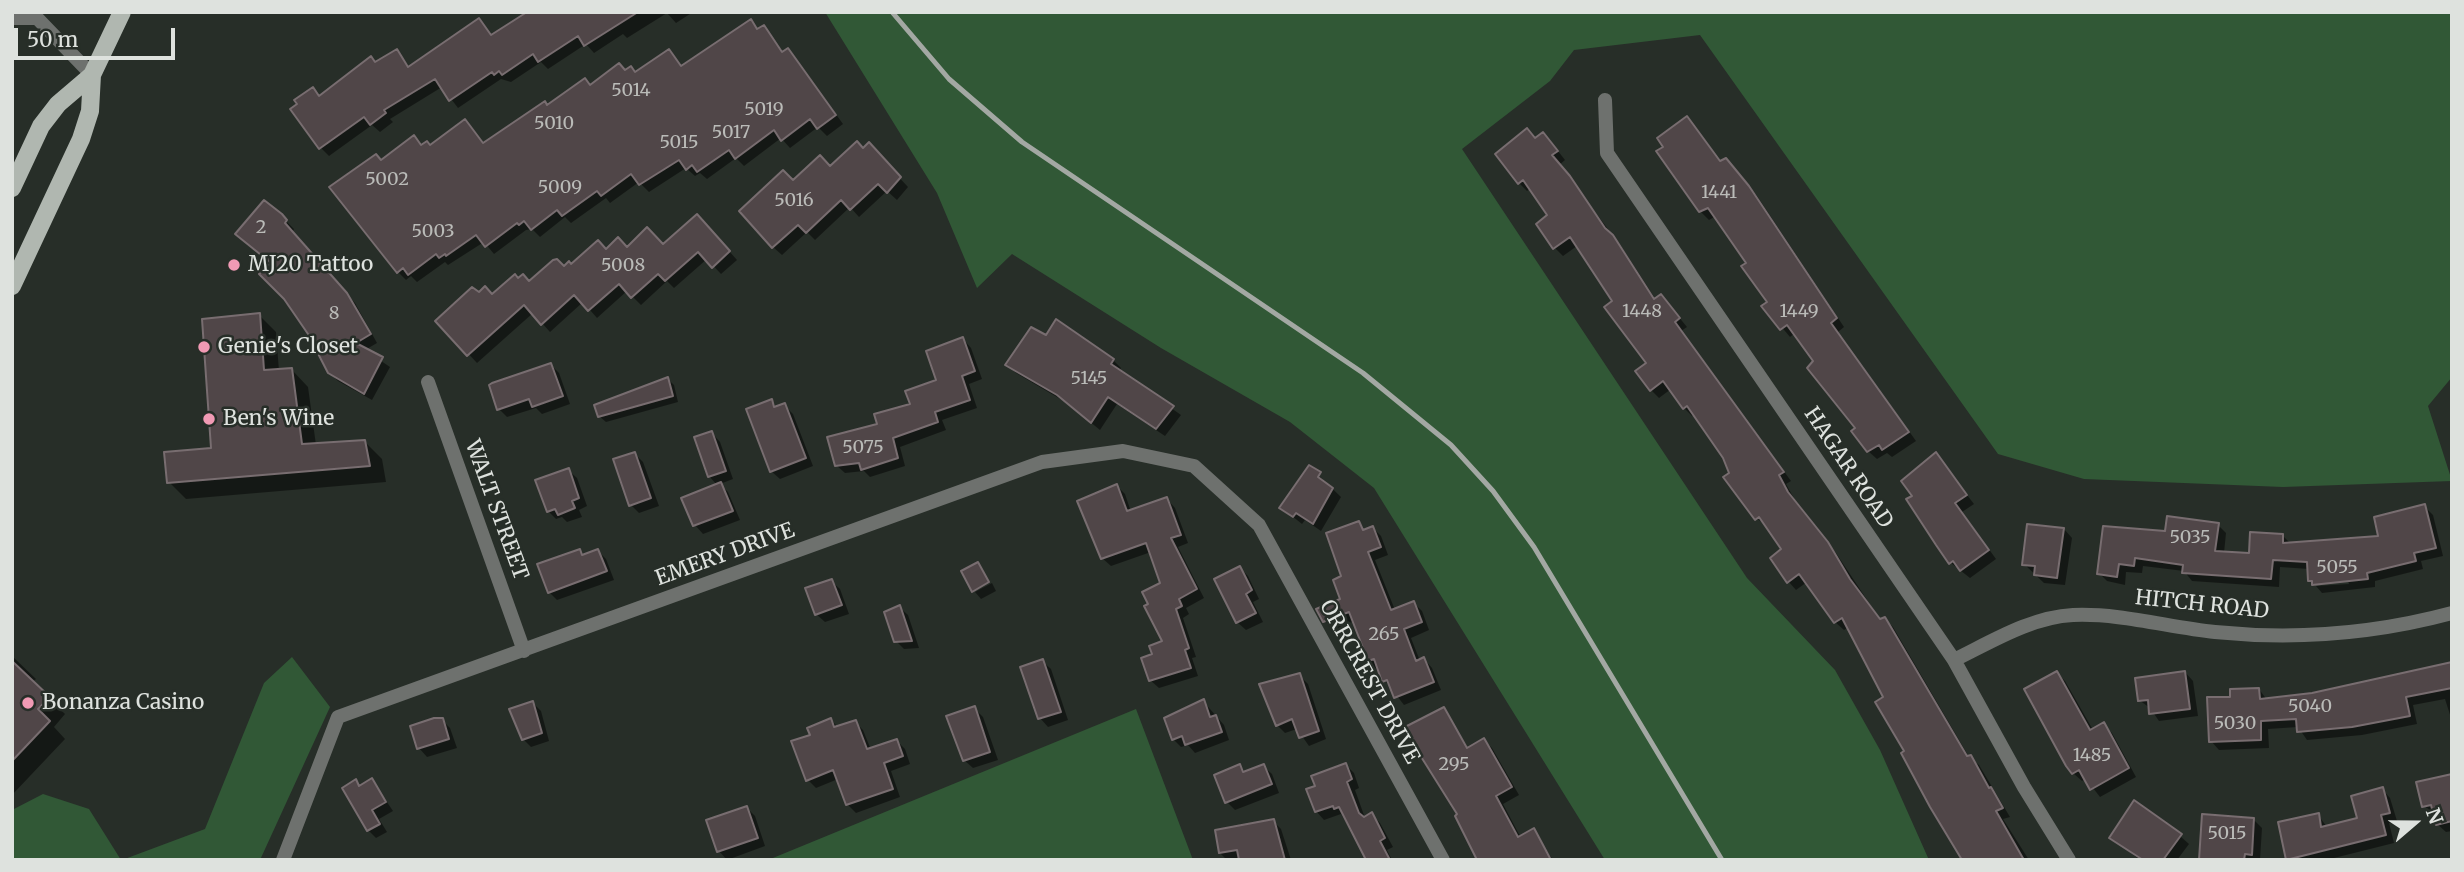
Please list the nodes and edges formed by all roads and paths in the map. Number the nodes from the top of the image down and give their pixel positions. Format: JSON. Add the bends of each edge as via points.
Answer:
{"nodes":[{"id":1,"x":122,"y":12,"type":"edge"},
{"id":2,"x":12,"y":18,"type":"edge"},
{"id":3,"x":92,"y":75,"type":"junction"},
{"id":4,"x":1605,"y":100,"type":"dead end"},
{"id":5,"x":12,"y":188,"type":"edge"},
{"id":6,"x":12,"y":286,"type":"edge"},
{"id":7,"x":428,"y":382,"type":"dead end"},
{"id":8,"x":1259,"y":525,"type":"joint"},
{"id":9,"x":2452,"y":613,"type":"edge"},
{"id":10,"x":524,"y":651,"type":"junction"},
{"id":11,"x":1954,"y":660,"type":"junction"},
{"id":12,"x":283,"y":860,"type":"edge"},
{"id":13,"x":1443,"y":860,"type":"edge"},
{"id":14,"x":2069,"y":860,"type":"edge"}],
"edges":[{"from":1,"to":3,"type":"main road"},
{"from":2,"to":3,"type":"street","via":[[37,19]]},
{"from":3,"to":5,"type":"main road","via":[[58,104],[41,126]]},
{"from":3,"to":6,"type":"main road","via":[[90,111],[81,139]]},
{"from":4,"to":11,"type":"street","name":"HAGAR ROAD","via":[[1607,153]]},
{"from":7,"to":10,"type":"street","name":"WALT STREET"},
{"from":8,"to":10,"type":"street","name":"EMERY DRIVE","via":[[1194,466],[1123,451],[1042,462]]},
{"from":8,"to":13,"type":"street","name":"ORRCREST DRIVE"},
{"from":9,"to":11,"type":"street","name":"HITCH ROAD","via":[[2408,625],[2320,636],[2216,632],[2071,615],[2028,624]]},
{"from":10,"to":12,"type":"street","name":"EMERY DRIVE","via":[[338,717]]},
{"from":11,"to":14,"type":"street","name":"HAGAR ROAD"}]}
